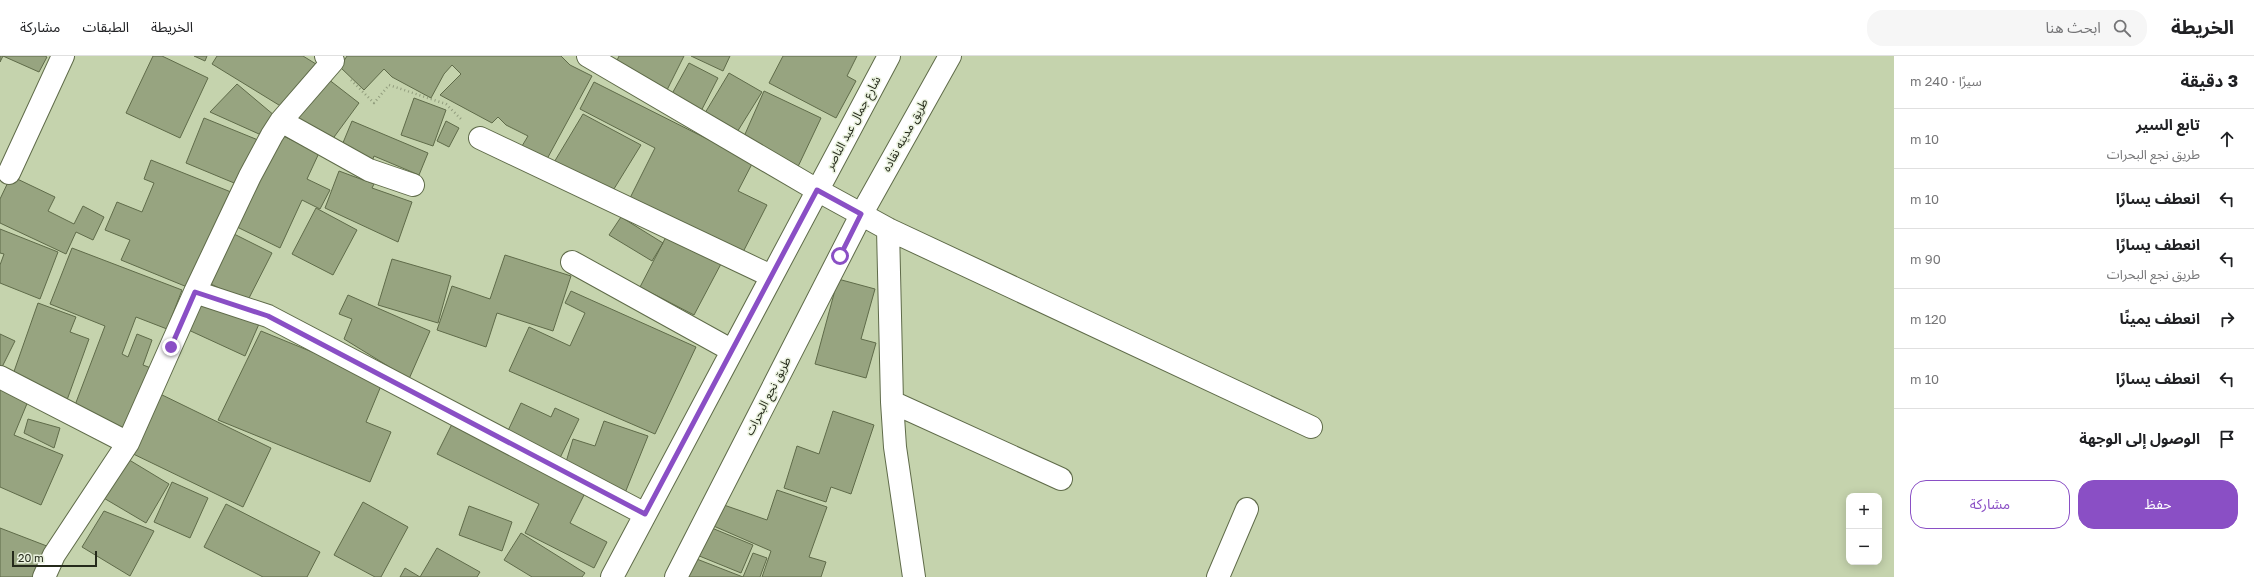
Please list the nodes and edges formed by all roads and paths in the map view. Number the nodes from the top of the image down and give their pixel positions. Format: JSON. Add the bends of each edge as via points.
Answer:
{"nodes":[{"id":1,"x":63,"y":56,"type":"edge"},
{"id":2,"x":588,"y":56,"type":"edge"},
{"id":3,"x":889,"y":56,"type":"edge"},
{"id":4,"x":950,"y":56,"type":"edge"},
{"id":5,"x":329,"y":59,"type":"edge"},
{"id":6,"x":281,"y":121,"type":"junction"},
{"id":7,"x":480,"y":138,"type":"joint"},
{"id":8,"x":8,"y":160,"type":"edge"},
{"id":9,"x":414,"y":184,"type":"dead end"},
{"id":10,"x":817,"y":190,"type":"junction"},
{"id":11,"x":861,"y":214,"type":"junction"},
{"id":12,"x":888,"y":229,"type":"junction"},
{"id":13,"x":572,"y":262,"type":"dead end"},
{"id":14,"x":771,"y":276,"type":"junction"},
{"id":15,"x":195,"y":292,"type":"junction"},
{"id":16,"x":731,"y":350,"type":"junction"},
{"id":17,"x":0,"y":377,"type":"edge"},
{"id":18,"x":892,"y":402,"type":"junction"},
{"id":19,"x":1311,"y":427,"type":"dead end"},
{"id":20,"x":128,"y":443,"type":"junction"},
{"id":21,"x":1061,"y":479,"type":"dead end"},
{"id":22,"x":1247,"y":509,"type":"dead end"},
{"id":23,"x":645,"y":514,"type":"junction"},
{"id":24,"x":44,"y":577,"type":"edge"},
{"id":25,"x":612,"y":577,"type":"edge"},
{"id":26,"x":676,"y":577,"type":"edge"},
{"id":27,"x":914,"y":577,"type":"edge"},
{"id":28,"x":1218,"y":577,"type":"edge"}],
"edges":[{"from":1,"to":8,"type":"street"},
{"from":2,"to":10,"type":"street"},
{"from":3,"to":10,"type":"street","name":"شارع جمال عبد الناصر"},
{"from":4,"to":11,"type":"street","name":"طريق مدينه نقاده"},
{"from":5,"to":6,"type":"street"},
{"from":5,"to":7,"type":"path","via":[[374,103],[389,85],[446,104]]},
{"from":6,"to":9,"type":"street","via":[[368,170]]},
{"from":6,"to":15,"type":"street","via":[[250,176]]},
{"from":7,"to":14,"type":"street"},
{"from":10,"to":11,"type":"street"},
{"from":10,"to":14,"type":"street"},
{"from":11,"to":12,"type":"street"},
{"from":11,"to":26,"type":"street","name":"طريق نجع البحرات"},
{"from":12,"to":18,"type":"street"},
{"from":12,"to":19,"type":"street"},
{"from":13,"to":16,"type":"street"},
{"from":14,"to":16,"type":"street"},
{"from":15,"to":20,"type":"street"},
{"from":15,"to":23,"type":"street","via":[[268,316]]},
{"from":16,"to":23,"type":"street"},
{"from":17,"to":20,"type":"street"},
{"from":18,"to":21,"type":"street"},
{"from":18,"to":27,"type":"street","via":[[899,480]]},
{"from":20,"to":24,"type":"street","via":[[54,555]]},
{"from":22,"to":28,"type":"street"},
{"from":23,"to":25,"type":"street"}]}
